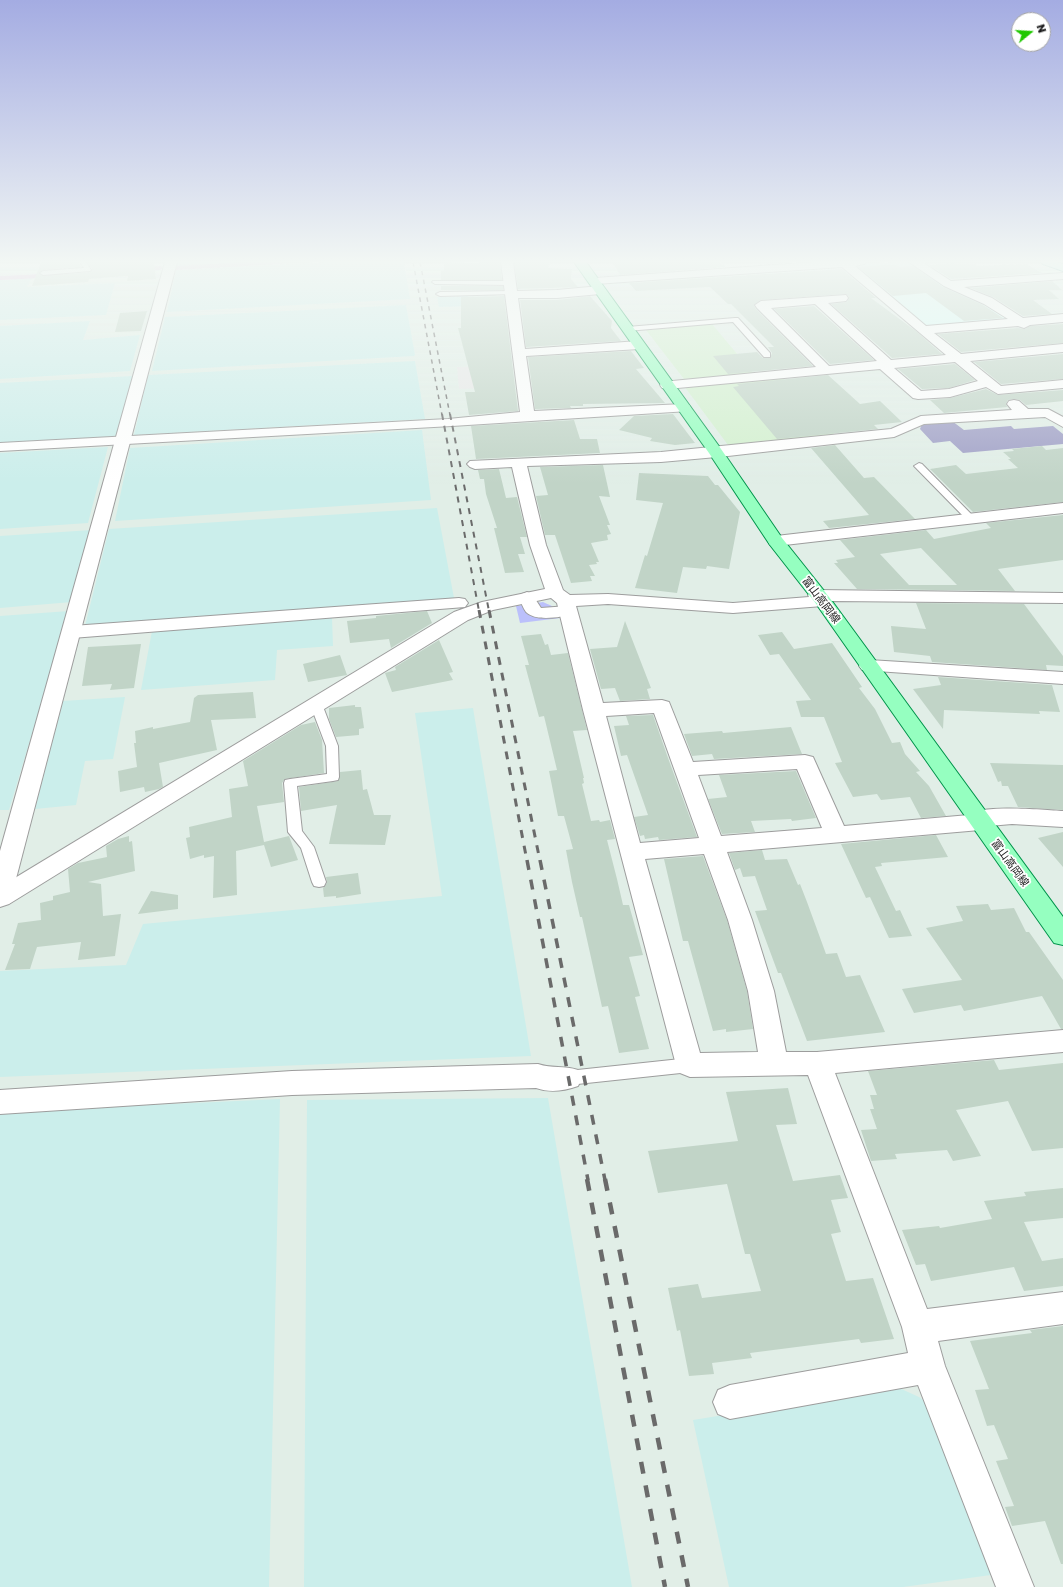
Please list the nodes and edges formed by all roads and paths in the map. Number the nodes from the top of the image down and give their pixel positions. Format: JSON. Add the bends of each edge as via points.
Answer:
{"nodes":[{"id":1,"x":151,"y":336,"type":"edge"},
{"id":2,"x":518,"y":336,"type":"edge"},
{"id":3,"x":632,"y":336,"type":"edge"},
{"id":4,"x":750,"y":336,"type":"edge"},
{"id":5,"x":792,"y":336,"type":"edge"},
{"id":6,"x":855,"y":336,"type":"edge"},
{"id":7,"x":931,"y":336,"type":"edge"},
{"id":8,"x":1044,"y":340,"type":"dead end"},
{"id":9,"x":639,"y":345,"type":"junction"},
{"id":10,"x":1060,"y":350,"type":"edge"},
{"id":11,"x":520,"y":353,"type":"junction"},
{"id":12,"x":768,"y":355,"type":"dead end"},
{"id":13,"x":958,"y":358,"type":"junction"},
{"id":14,"x":885,"y":365,"type":"junction"},
{"id":15,"x":826,"y":370,"type":"junction"},
{"id":16,"x":1063,"y":384,"type":"edge"},
{"id":17,"x":667,"y":385,"type":"junction"},
{"id":18,"x":994,"y":386,"type":"junction"},
{"id":19,"x":684,"y":408,"type":"junction"},
{"id":20,"x":1024,"y":413,"type":"junction"},
{"id":21,"x":528,"y":416,"type":"junction"},
{"id":22,"x":1063,"y":423,"type":"edge"},
{"id":23,"x":124,"y":440,"type":"junction"},
{"id":24,"x":0,"y":447,"type":"edge"},
{"id":25,"x":716,"y":452,"type":"junction"},
{"id":26,"x":518,"y":462,"type":"junction"},
{"id":27,"x":475,"y":464,"type":"dead end"},
{"id":28,"x":919,"y":466,"type":"dead end"},
{"id":29,"x":1063,"y":508,"type":"edge"},
{"id":30,"x":971,"y":518,"type":"junction"},
{"id":31,"x":776,"y":541,"type":"junction"},
{"id":32,"x":820,"y":598,"type":"junction"},
{"id":33,"x":1063,"y":598,"type":"edge"},
{"id":34,"x":563,"y":601,"type":"junction"},
{"id":35,"x":460,"y":603,"type":"dead end"},
{"id":36,"x":72,"y":632,"type":"junction"},
{"id":37,"x":868,"y":666,"type":"junction"},
{"id":38,"x":1063,"y":678,"type":"edge"},
{"id":39,"x":316,"y":704,"type":"junction"},
{"id":40,"x":593,"y":710,"type":"junction"},
{"id":41,"x":685,"y":769,"type":"junction"},
{"id":42,"x":1063,"y":819,"type":"edge"},
{"id":43,"x":979,"y":820,"type":"junction"},
{"id":44,"x":836,"y":834,"type":"junction"},
{"id":45,"x":713,"y":845,"type":"junction"},
{"id":46,"x":631,"y":852,"type":"junction"},
{"id":47,"x":319,"y":882,"type":"dead end"},
{"id":48,"x":0,"y":894,"type":"edge"},
{"id":49,"x":0,"y":898,"type":"edge"},
{"id":50,"x":1063,"y":936,"type":"edge"},
{"id":51,"x":1063,"y":1041,"type":"edge"},
{"id":52,"x":774,"y":1063,"type":"junction"},
{"id":53,"x":818,"y":1063,"type":"junction"},
{"id":54,"x":690,"y":1065,"type":"junction"},
{"id":55,"x":568,"y":1078,"type":"joint"},
{"id":56,"x":0,"y":1102,"type":"edge"},
{"id":57,"x":1063,"y":1308,"type":"edge"},
{"id":58,"x":918,"y":1327,"type":"junction"},
{"id":59,"x":928,"y":1366,"type":"junction"},
{"id":60,"x":730,"y":1402,"type":"dead end"},
{"id":61,"x":1015,"y":1587,"type":"edge"}],
"edges":[{"from":1,"to":23,"type":"street"},
{"from":2,"to":11,"type":"street"},
{"from":3,"to":9,"type":"main road","name":"富山高岡線"},
{"from":4,"to":12,"type":"lane"},
{"from":5,"to":15,"type":"street"},
{"from":6,"to":14,"type":"street"},
{"from":7,"to":13,"type":"street"},
{"from":8,"to":10,"type":"street"},
{"from":9,"to":11,"type":"street"},
{"from":9,"to":17,"type":"main road","name":"富山高岡線"},
{"from":10,"to":13,"type":"street"},
{"from":11,"to":21,"type":"street"},
{"from":13,"to":14,"type":"street"},
{"from":13,"to":18,"type":"street"},
{"from":14,"to":15,"type":"street"},
{"from":14,"to":18,"type":"street","via":[[918,395]]},
{"from":15,"to":17,"type":"street"},
{"from":16,"to":18,"type":"street"},
{"from":17,"to":19,"type":"main road","name":"富山高岡線"},
{"from":18,"to":20,"type":"street"},
{"from":19,"to":21,"type":"street"},
{"from":19,"to":25,"type":"main road","name":"富山高岡線"},
{"from":20,"to":22,"type":"street","via":[[1048,413]]},
{"from":20,"to":25,"type":"street","via":[[921,420],[894,433]]},
{"from":21,"to":23,"type":"street"},
{"from":23,"to":24,"type":"street"},
{"from":23,"to":36,"type":"street"},
{"from":25,"to":26,"type":"street","via":[[661,457]]},
{"from":25,"to":31,"type":"main road","name":"富山高岡線"},
{"from":26,"to":27,"type":"street"},
{"from":26,"to":34,"type":"street","via":[[538,544]]},
{"from":28,"to":30,"type":"lane"},
{"from":29,"to":30,"type":"street"},
{"from":30,"to":31,"type":"street"},
{"from":31,"to":32,"type":"main road","name":"富山高岡線"},
{"from":32,"to":33,"type":"street"},
{"from":32,"to":34,"type":"street","via":[[733,608],[608,600]]},
{"from":32,"to":37,"type":"main road","name":"富山高岡線"},
{"from":34,"to":39,"type":"street","via":[[527,597],[488,606],[461,616]]},
{"from":34,"to":40,"type":"street"},
{"from":35,"to":36,"type":"street"},
{"from":36,"to":48,"type":"street"},
{"from":37,"to":38,"type":"street"},
{"from":37,"to":43,"type":"main road","name":"富山高岡線"},
{"from":39,"to":47,"type":"lane","via":[[332,746],[333,777],[290,783],[295,832],[307,847]]},
{"from":39,"to":49,"type":"street"},
{"from":40,"to":41,"type":"street","via":[[662,706]]},
{"from":40,"to":46,"type":"street"},
{"from":41,"to":44,"type":"street","via":[[805,762]]},
{"from":41,"to":45,"type":"street"},
{"from":42,"to":43,"type":"street","via":[[1005,816]]},
{"from":43,"to":44,"type":"street"},
{"from":43,"to":50,"type":"main road","name":"富山高岡線"},
{"from":44,"to":45,"type":"street"},
{"from":45,"to":46,"type":"street"},
{"from":45,"to":52,"type":"street","via":[[740,920],[761,991]]},
{"from":46,"to":54,"type":"street"},
{"from":51,"to":53,"type":"street"},
{"from":52,"to":53,"type":"street"},
{"from":52,"to":54,"type":"street"},
{"from":53,"to":58,"type":"street"},
{"from":54,"to":55,"type":"lane"},
{"from":55,"to":56,"type":"street","via":[[547,1080],[538,1076],[292,1083]]},
{"from":57,"to":58,"type":"street"},
{"from":58,"to":59,"type":"street"},
{"from":59,"to":60,"type":"street"},
{"from":59,"to":61,"type":"street"}]}
